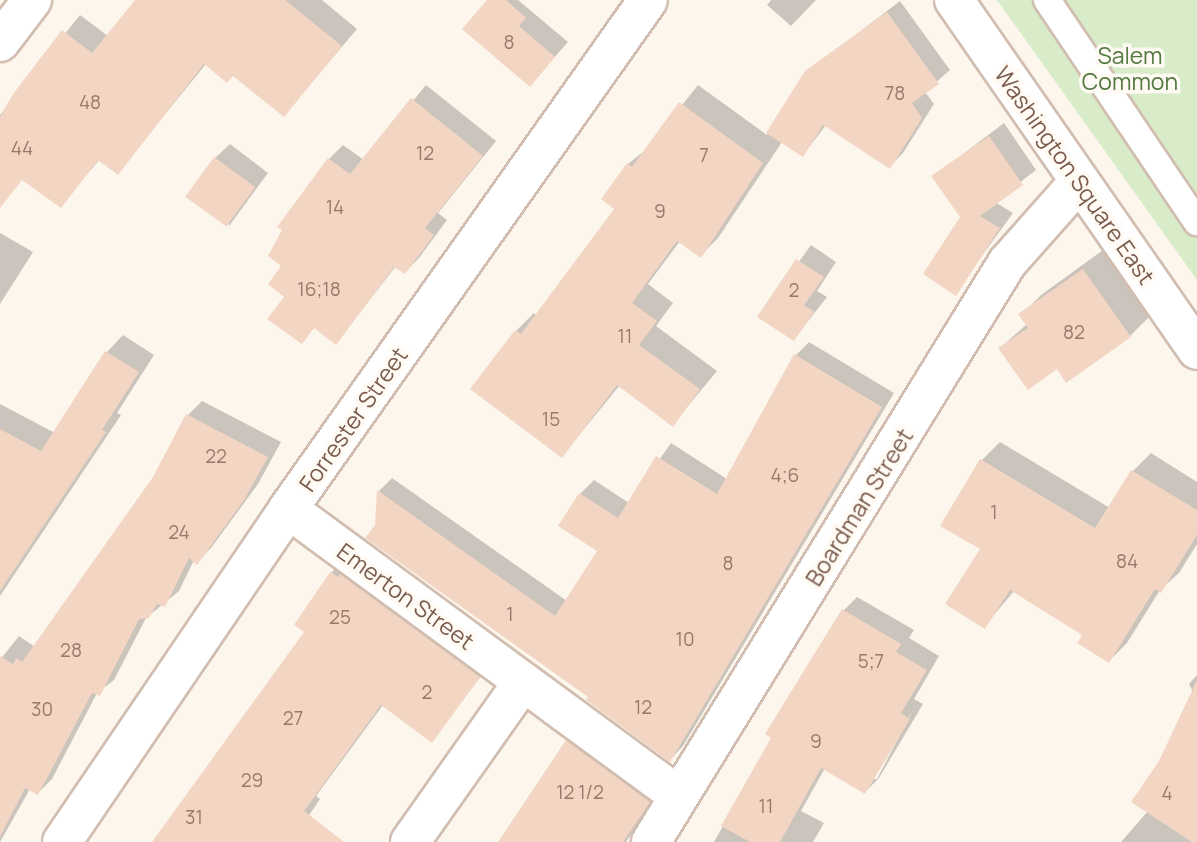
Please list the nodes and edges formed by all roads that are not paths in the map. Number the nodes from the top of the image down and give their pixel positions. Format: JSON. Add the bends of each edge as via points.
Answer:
{"nodes":[{"id":1,"x":32,"y":0,"type":"edge"},
{"id":2,"x":648,"y":0,"type":"edge"},
{"id":3,"x":954,"y":0,"type":"edge"},
{"id":4,"x":1047,"y":0,"type":"edge"},
{"id":5,"x":0,"y":42,"type":"edge"},
{"id":6,"x":1079,"y":182,"type":"junction"},
{"id":7,"x":1197,"y":222,"type":"edge"},
{"id":8,"x":1197,"y":350,"type":"edge"},
{"id":9,"x":288,"y":509,"type":"junction"},
{"id":10,"x":523,"y":682,"type":"junction"},
{"id":11,"x":678,"y":795,"type":"junction"},
{"id":12,"x":62,"y":842,"type":"edge"},
{"id":13,"x":410,"y":842,"type":"edge"},
{"id":14,"x":651,"y":842,"type":"edge"}],
"edges":[{"from":1,"to":5,"type":"street"},
{"from":2,"to":9,"type":"street","name":"Forrester Street"},
{"from":3,"to":6,"type":"street","name":"Washington Square East"},
{"from":4,"to":7,"type":"lane"},
{"from":6,"to":8,"type":"street","name":"Washington Square East"},
{"from":6,"to":11,"type":"street","name":"Boardman Street","via":[[1007,263]]},
{"from":9,"to":10,"type":"street","name":"Emerton Street"},
{"from":9,"to":12,"type":"street","name":"Forrester Street"},
{"from":10,"to":11,"type":"street","name":"Emerton Street"},
{"from":10,"to":13,"type":"street"},
{"from":11,"to":14,"type":"street","name":"Boardman Street"}]}
